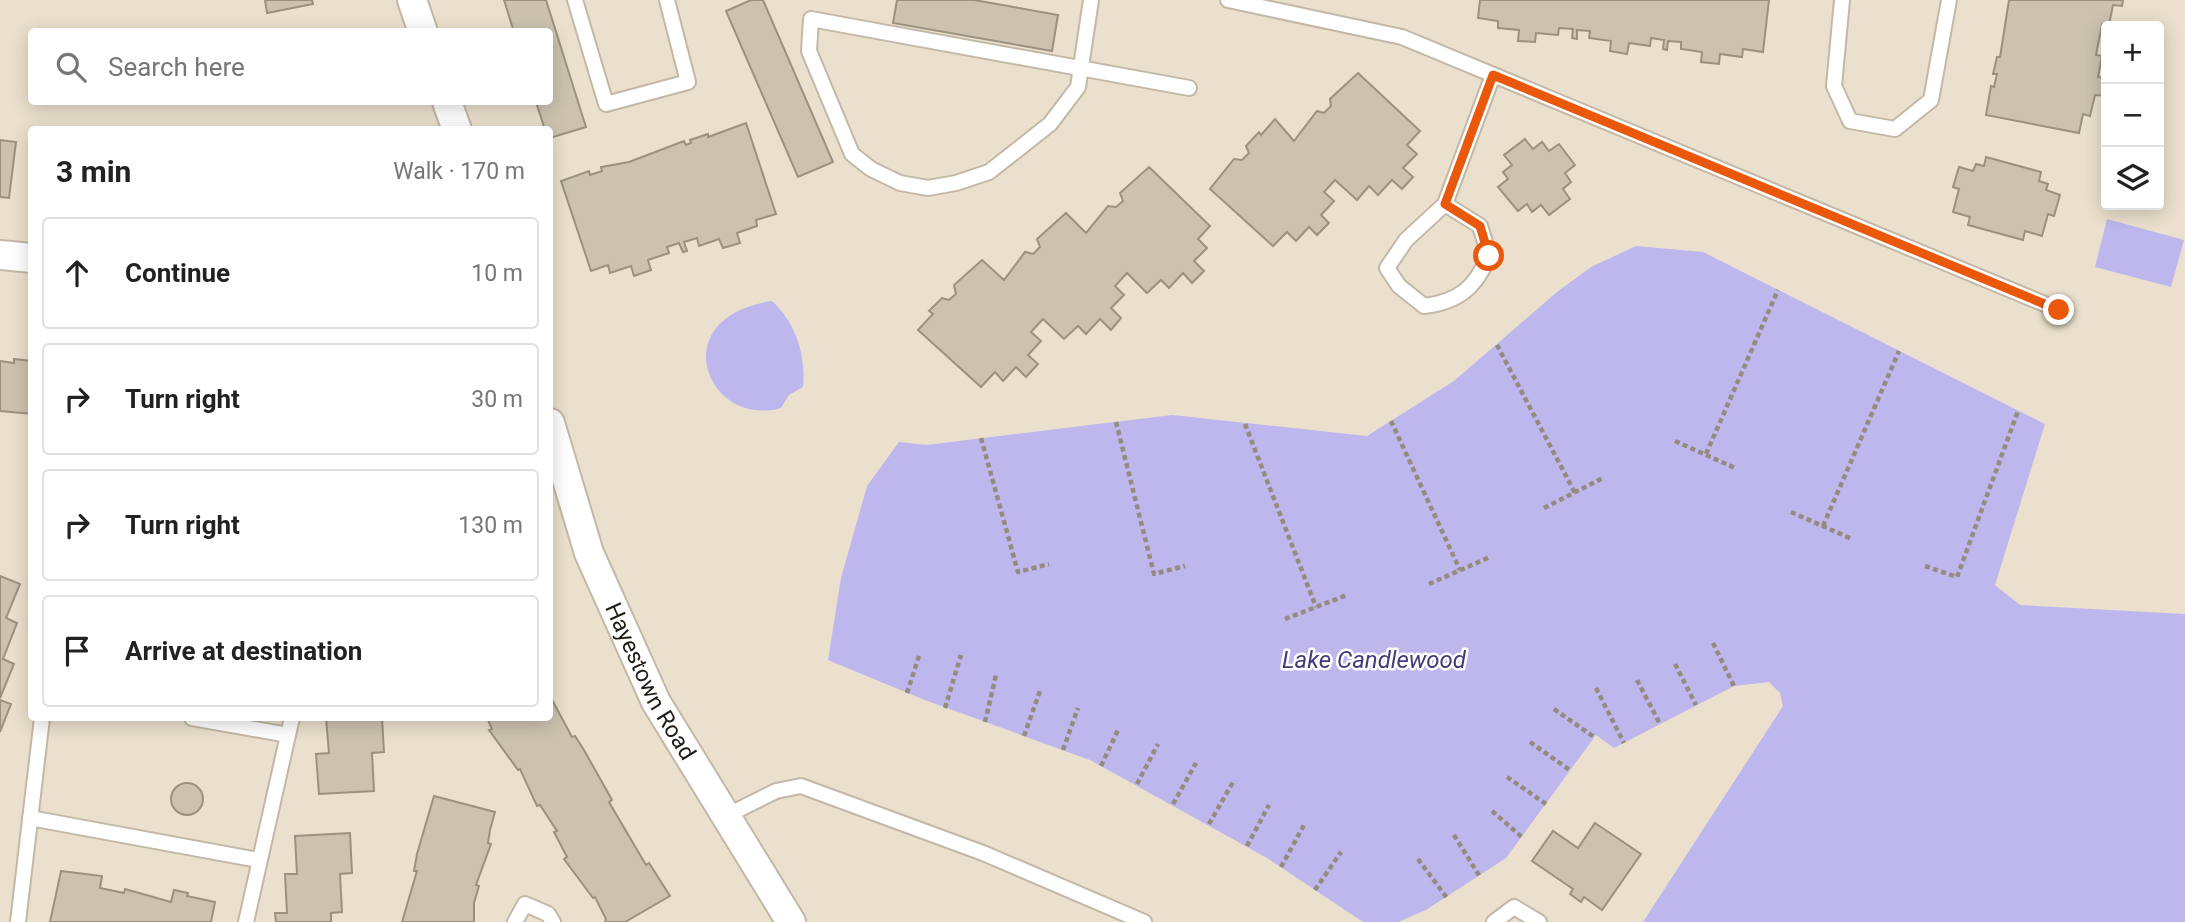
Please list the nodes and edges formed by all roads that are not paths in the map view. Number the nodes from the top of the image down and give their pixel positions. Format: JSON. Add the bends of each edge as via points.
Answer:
{"nodes":[{"id":1,"x":412,"y":0,"type":"edge"},
{"id":2,"x":575,"y":0,"type":"edge"},
{"id":3,"x":667,"y":0,"type":"edge"},
{"id":4,"x":1091,"y":0,"type":"edge"},
{"id":5,"x":1228,"y":0,"type":"edge"},
{"id":6,"x":1842,"y":0,"type":"edge"},
{"id":7,"x":1949,"y":0,"type":"edge"},
{"id":8,"x":422,"y":28,"type":"edge"},
{"id":9,"x":1081,"y":68,"type":"junction"},
{"id":10,"x":1493,"y":75,"type":"junction"},
{"id":11,"x":1189,"y":88,"type":"dead end"},
{"id":12,"x":448,"y":105,"type":"edge"},
{"id":13,"x":456,"y":126,"type":"edge"},
{"id":14,"x":1445,"y":204,"type":"junction"},
{"id":15,"x":0,"y":255,"type":"edge"},
{"id":16,"x":28,"y":258,"type":"edge"},
{"id":17,"x":2059,"y":310,"type":"dead end"},
{"id":18,"x":553,"y":433,"type":"edge"},
{"id":19,"x":42,"y":721,"type":"edge"},
{"id":20,"x":210,"y":721,"type":"edge"},
{"id":21,"x":291,"y":721,"type":"edge"},
{"id":22,"x":288,"y":734,"type":"junction"},
{"id":23,"x":728,"y":815,"type":"junction"},
{"id":24,"x":30,"y":818,"type":"junction"},
{"id":25,"x":258,"y":860,"type":"junction"},
{"id":26,"x":18,"y":922,"type":"edge"},
{"id":27,"x":246,"y":922,"type":"edge"},
{"id":28,"x":515,"y":922,"type":"edge"},
{"id":29,"x":553,"y":922,"type":"edge"},
{"id":30,"x":791,"y":922,"type":"edge"},
{"id":31,"x":1144,"y":922,"type":"edge"},
{"id":32,"x":1494,"y":922,"type":"edge"},
{"id":33,"x":1539,"y":922,"type":"edge"}],
"edges":[{"from":1,"to":8,"type":"street"},
{"from":2,"to":3,"type":"lane","via":[[606,104],[688,82]]},
{"from":4,"to":9,"type":"lane"},
{"from":5,"to":10,"type":"lane","via":[[1402,37]]},
{"from":6,"to":7,"type":"lane","via":[[1834,86],[1850,121],[1895,130],[1931,100]]},
{"from":9,"to":9,"type":"lane","via":[[1078,87],[1050,124],[989,172],[928,188],[900,183],[852,154],[809,51],[811,19]]},
{"from":9,"to":11,"type":"lane"},
{"from":10,"to":14,"type":"lane"},
{"from":10,"to":17,"type":"lane"},
{"from":12,"to":13,"type":"street"},
{"from":14,"to":14,"type":"lane","via":[[1406,240],[1387,268],[1399,286],[1424,306],[1446,303],[1479,280],[1489,256],[1480,226]]},
{"from":15,"to":16,"type":"street"},
{"from":18,"to":23,"type":"street","name":"Hayestown Road","via":[[590,553],[656,702]]},
{"from":19,"to":24,"type":"lane"},
{"from":20,"to":22,"type":"lane"},
{"from":21,"to":22,"type":"lane"},
{"from":22,"to":25,"type":"lane"},
{"from":23,"to":30,"type":"street","name":"Hayestown Road"},
{"from":23,"to":31,"type":"lane","via":[[776,791],[801,786],[983,853]]},
{"from":24,"to":25,"type":"lane"},
{"from":24,"to":26,"type":"lane"},
{"from":25,"to":27,"type":"lane"},
{"from":28,"to":29,"type":"lane","via":[[525,904],[548,914]]},
{"from":32,"to":33,"type":"lane","via":[[1514,907]]}]}
